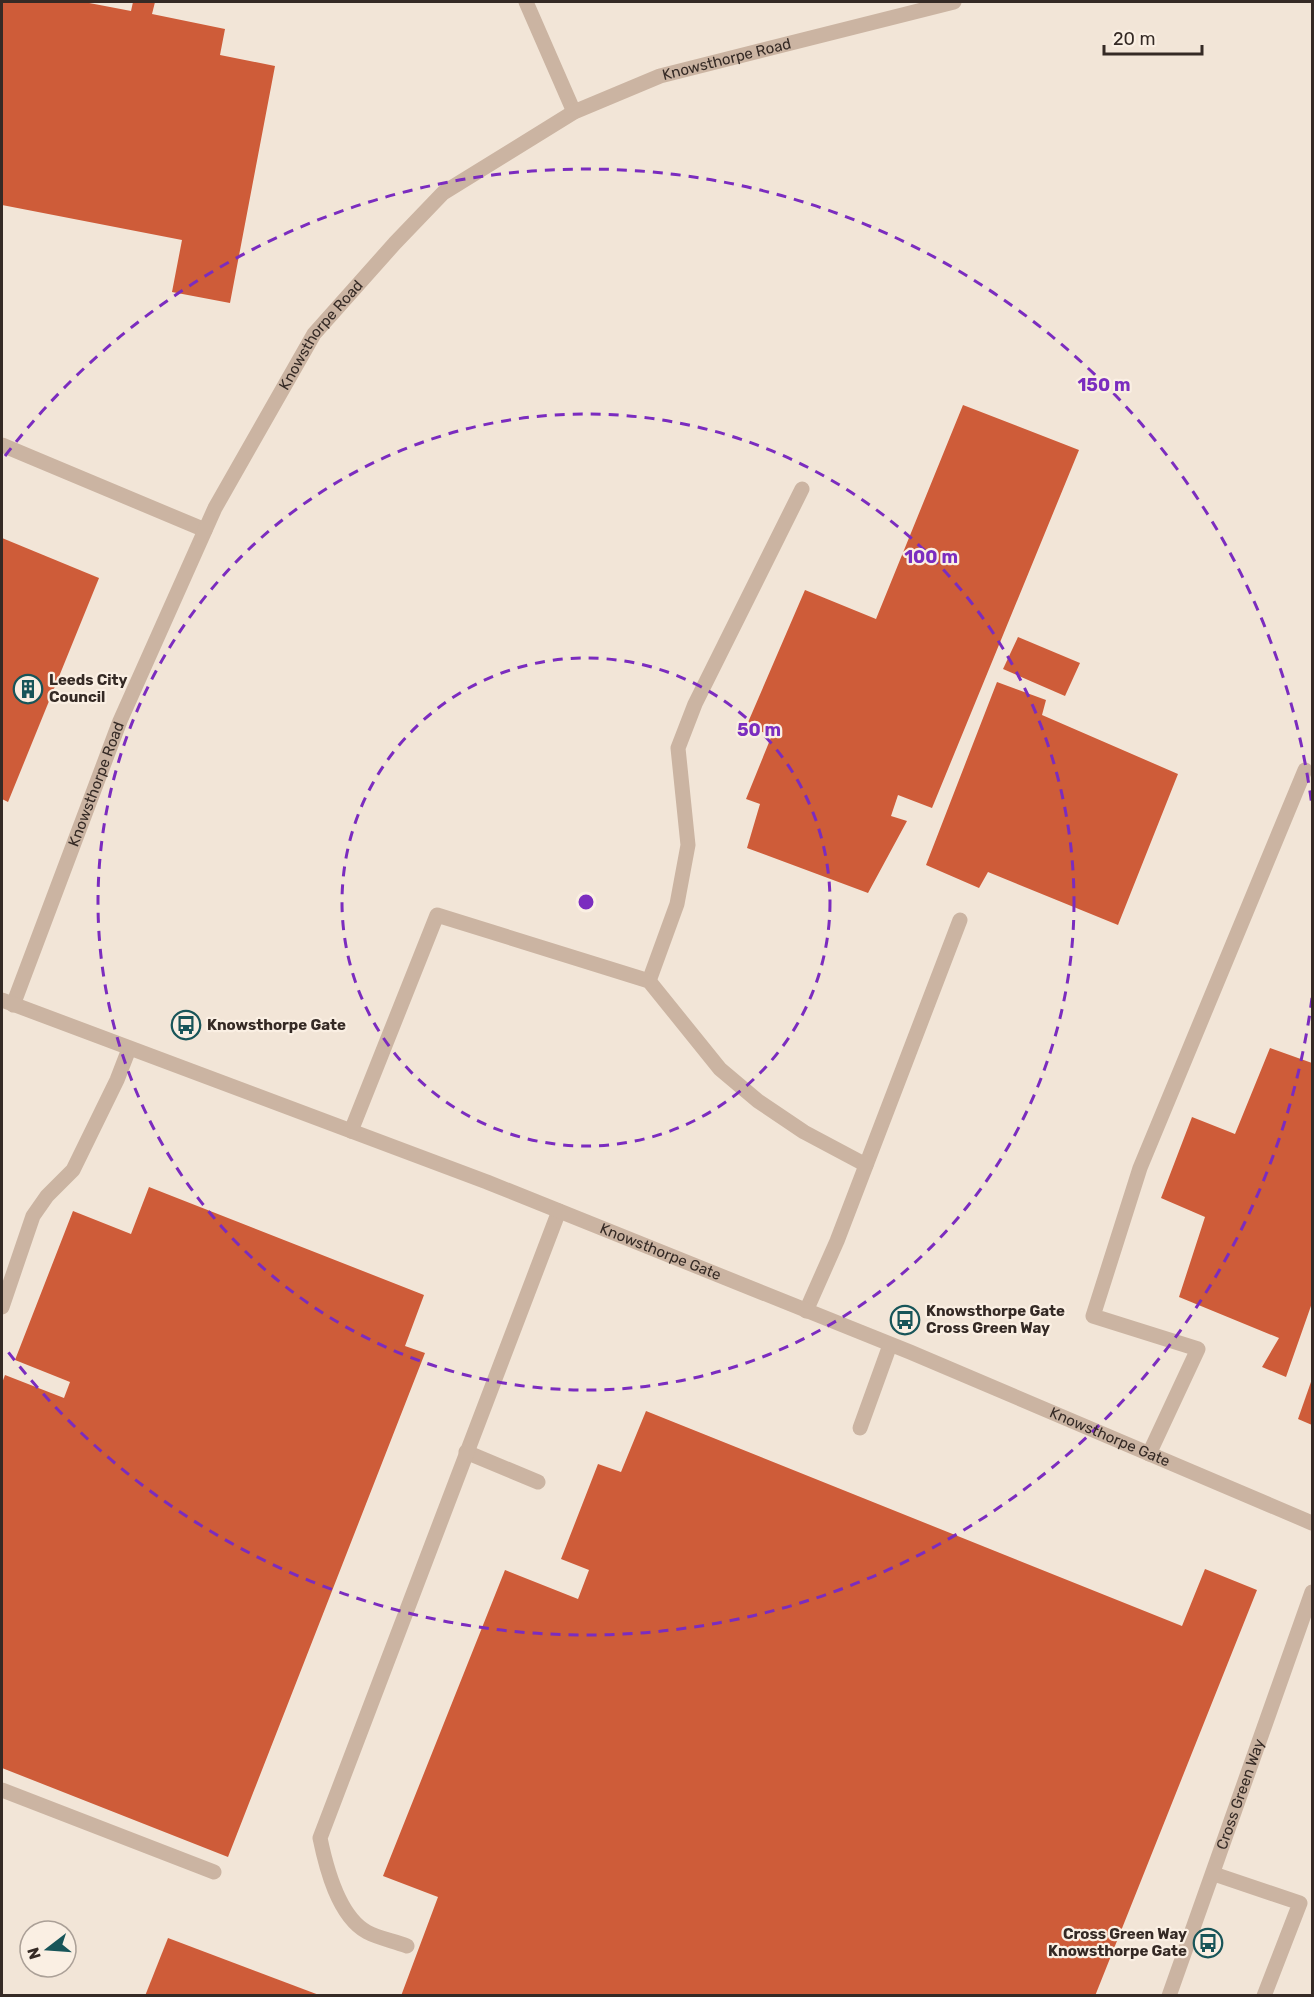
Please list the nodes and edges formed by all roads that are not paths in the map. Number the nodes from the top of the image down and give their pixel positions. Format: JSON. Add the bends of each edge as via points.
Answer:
{"nodes":[{"id":1,"x":526,"y":2,"type":"edge"},
{"id":2,"x":954,"y":2,"type":"edge"},
{"id":3,"x":574,"y":112,"type":"junction"},
{"id":4,"x":2,"y":445,"type":"edge"},
{"id":5,"x":801,"y":489,"type":"dead end"},
{"id":6,"x":205,"y":530,"type":"junction"},
{"id":7,"x":1305,"y":770,"type":"dead end"},
{"id":8,"x":960,"y":920,"type":"dead end"},
{"id":9,"x":649,"y":981,"type":"junction"},
{"id":10,"x":7,"y":1003,"type":"edge"},
{"id":11,"x":129,"y":1049,"type":"junction"},
{"id":12,"x":351,"y":1131,"type":"junction"},
{"id":13,"x":866,"y":1165,"type":"junction"},
{"id":14,"x":559,"y":1211,"type":"junction"},
{"id":15,"x":2,"y":1307,"type":"edge"},
{"id":16,"x":806,"y":1311,"type":"junction"},
{"id":17,"x":890,"y":1345,"type":"junction"},
{"id":18,"x":860,"y":1428,"type":"dead end"},
{"id":19,"x":466,"y":1452,"type":"junction"},
{"id":20,"x":1149,"y":1454,"type":"junction"},
{"id":21,"x":538,"y":1482,"type":"dead end"},
{"id":22,"x":1312,"y":1523,"type":"edge"},
{"id":23,"x":1312,"y":1592,"type":"edge"},
{"id":24,"x":2,"y":1791,"type":"edge"},
{"id":25,"x":214,"y":1872,"type":"dead end"},
{"id":26,"x":1214,"y":1874,"type":"junction"},
{"id":27,"x":406,"y":1946,"type":"dead end"},
{"id":28,"x":1169,"y":1995,"type":"edge"},
{"id":29,"x":1264,"y":1995,"type":"edge"}],
"edges":[{"from":1,"to":3,"type":"street"},
{"from":2,"to":3,"type":"street","name":"Knowsthorpe Road","via":[[660,76]]},
{"from":3,"to":6,"type":"street","name":"Knowsthorpe Road","via":[[443,192],[314,334]]},
{"from":4,"to":6,"type":"street"},
{"from":5,"to":9,"type":"street","via":[[695,704],[678,748],[688,844],[677,904]]},
{"from":6,"to":10,"type":"street","name":"Knowsthorpe Road","via":[[120,721]]},
{"from":7,"to":20,"type":"street","via":[[1140,1168],[1094,1316],[1198,1349]]},
{"from":8,"to":13,"type":"street"},
{"from":9,"to":12,"type":"street","via":[[437,915]]},
{"from":9,"to":13,"type":"street","via":[[720,1069],[804,1132]]},
{"from":10,"to":11,"type":"street","name":"Knowsthorpe Gate"},
{"from":11,"to":12,"type":"street","name":"Knowsthorpe Gate"},
{"from":11,"to":15,"type":"street","via":[[73,1170],[33,1215]]},
{"from":12,"to":14,"type":"street","name":"Knowsthorpe Gate"},
{"from":13,"to":16,"type":"street"},
{"from":14,"to":16,"type":"street","name":"Knowsthorpe Gate"},
{"from":14,"to":19,"type":"street"},
{"from":16,"to":17,"type":"street","name":"Knowsthorpe Gate"},
{"from":17,"to":18,"type":"street"},
{"from":17,"to":20,"type":"street","name":"Knowsthorpe Gate"},
{"from":19,"to":21,"type":"street"},
{"from":19,"to":27,"type":"street","via":[[320,1838],[327,1875],[350,1916],[366,1931]]},
{"from":20,"to":22,"type":"street","name":"Knowsthorpe Gate"},
{"from":23,"to":26,"type":"street","name":"Cross Green Way"},
{"from":24,"to":25,"type":"street"},
{"from":26,"to":28,"type":"street","name":"Cross Green Way"},
{"from":26,"to":29,"type":"street","via":[[1300,1903]]}]}
